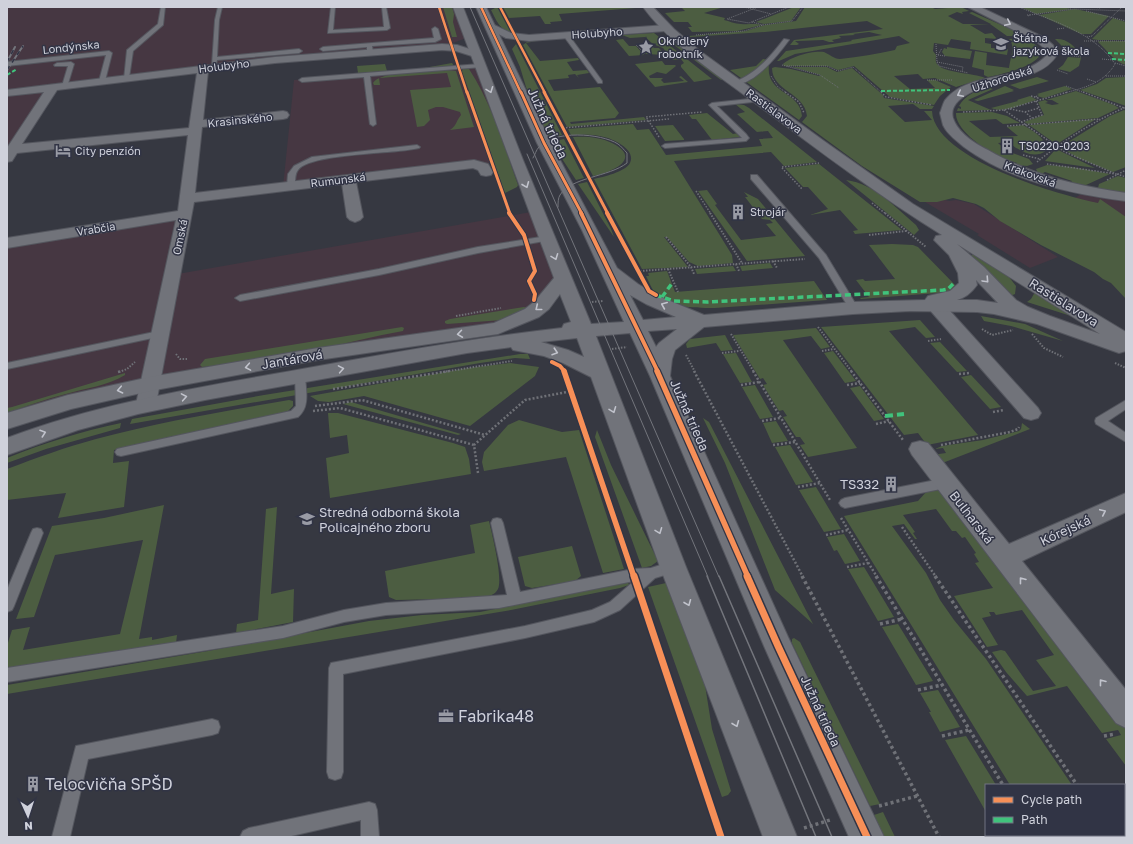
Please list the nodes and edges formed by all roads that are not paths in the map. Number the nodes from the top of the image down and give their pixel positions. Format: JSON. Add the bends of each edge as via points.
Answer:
{"nodes":[{"id":1,"x":163,"y":7,"type":"edge"},
{"id":2,"x":220,"y":7,"type":"edge"},
{"id":3,"x":333,"y":7,"type":"edge"},
{"id":4,"x":384,"y":7,"type":"edge"},
{"id":5,"x":458,"y":7,"type":"edge"},
{"id":6,"x":648,"y":7,"type":"edge"},
{"id":7,"x":973,"y":7,"type":"edge"},
{"id":8,"x":485,"y":10,"type":"edge"},
{"id":9,"x":490,"y":26,"type":"junction"},
{"id":10,"x":666,"y":28,"type":"junction"},
{"id":11,"x":435,"y":29,"type":"dead end"},
{"id":12,"x":566,"y":35,"type":"junction"},
{"id":13,"x":469,"y":37,"type":"junction"},
{"id":14,"x":529,"y":38,"type":"junction"},
{"id":15,"x":786,"y":40,"type":"dead end"},
{"id":16,"x":442,"y":47,"type":"junction"},
{"id":17,"x":323,"y":49,"type":"dead end"},
{"id":18,"x":370,"y":49,"type":"junction"},
{"id":19,"x":299,"y":51,"type":"dead end"},
{"id":20,"x":475,"y":54,"type":"junction"},
{"id":21,"x":504,"y":56,"type":"junction"},
{"id":22,"x":7,"y":64,"type":"edge"},
{"id":23,"x":211,"y":65,"type":"junction"},
{"id":24,"x":480,"y":66,"type":"junction"},
{"id":25,"x":17,"y":69,"type":"dead end"},
{"id":26,"x":367,"y":75,"type":"junction"},
{"id":27,"x":126,"y":78,"type":"junction"},
{"id":28,"x":302,"y":80,"type":"dead end"},
{"id":29,"x":102,"y":81,"type":"junction"},
{"id":30,"x":600,"y":82,"type":"dead end"},
{"id":31,"x":736,"y":83,"type":"junction"},
{"id":32,"x":59,"y":86,"type":"junction"},
{"id":33,"x":7,"y":93,"type":"edge"},
{"id":34,"x":759,"y":100,"type":"junction"},
{"id":35,"x":283,"y":115,"type":"dead end"},
{"id":36,"x":948,"y":123,"type":"joint"},
{"id":37,"x":373,"y":124,"type":"dead end"},
{"id":38,"x":196,"y":128,"type":"junction"},
{"id":39,"x":665,"y":146,"type":"road end"},
{"id":40,"x":417,"y":147,"type":"dead end"},
{"id":41,"x":10,"y":154,"type":"edge"},
{"id":42,"x":486,"y":172,"type":"dead end"},
{"id":43,"x":754,"y":176,"type":"dead end"},
{"id":44,"x":348,"y":179,"type":"junction"},
{"id":45,"x":291,"y":186,"type":"junction"},
{"id":46,"x":1126,"y":197,"type":"edge"},
{"id":47,"x":187,"y":198,"type":"junction"},
{"id":48,"x":908,"y":207,"type":"junction"},
{"id":49,"x":185,"y":214,"type":"junction"},
{"id":50,"x":355,"y":217,"type":"dead end"},
{"id":51,"x":547,"y":238,"type":"junction"},
{"id":52,"x":7,"y":243,"type":"edge"},
{"id":53,"x":947,"y":245,"type":"junction"},
{"id":54,"x":606,"y":264,"type":"junction"},
{"id":55,"x":1001,"y":264,"type":"junction"},
{"id":56,"x":563,"y":278,"type":"junction"},
{"id":57,"x":240,"y":298,"type":"dead end"},
{"id":58,"x":1009,"y":304,"type":"junction"},
{"id":59,"x":910,"y":305,"type":"junction"},
{"id":60,"x":935,"y":305,"type":"junction"},
{"id":61,"x":977,"y":306,"type":"junction"},
{"id":62,"x":853,"y":308,"type":"junction"},
{"id":63,"x":700,"y":321,"type":"junction"},
{"id":64,"x":636,"y":326,"type":"junction"},
{"id":65,"x":1041,"y":327,"type":"junction"},
{"id":66,"x":498,"y":328,"type":"junction"},
{"id":67,"x":584,"y":331,"type":"junction"},
{"id":68,"x":159,"y":334,"type":"junction"},
{"id":69,"x":1126,"y":340,"type":"edge"},
{"id":70,"x":475,"y":346,"type":"junction"},
{"id":71,"x":1126,"y":350,"type":"edge"},
{"id":72,"x":7,"y":366,"type":"edge"},
{"id":73,"x":599,"y":373,"type":"junction"},
{"id":74,"x":300,"y":376,"type":"junction"},
{"id":75,"x":660,"y":376,"type":"junction"},
{"id":76,"x":148,"y":394,"type":"junction"},
{"id":77,"x":1126,"y":404,"type":"edge"},
{"id":78,"x":1025,"y":417,"type":"road end"},
{"id":79,"x":7,"y":421,"type":"edge"},
{"id":80,"x":1126,"y":438,"type":"edge"},
{"id":81,"x":7,"y":447,"type":"edge"},
{"id":82,"x":920,"y":449,"type":"road end"},
{"id":83,"x":121,"y":452,"type":"dead end"},
{"id":84,"x":946,"y":483,"type":"junction"},
{"id":85,"x":1126,"y":502,"type":"edge"},
{"id":86,"x":839,"y":507,"type":"road end"},
{"id":87,"x":497,"y":523,"type":"dead end"},
{"id":88,"x":36,"y":533,"type":"dead end"},
{"id":89,"x":1004,"y":558,"type":"junction"},
{"id":90,"x":662,"y":571,"type":"junction"},
{"id":91,"x":515,"y":599,"type":"junction"},
{"id":92,"x":7,"y":606,"type":"edge"},
{"id":93,"x":7,"y":675,"type":"edge"},
{"id":94,"x":1126,"y":713,"type":"edge"},
{"id":95,"x":212,"y":727,"type":"dead end"},
{"id":96,"x":335,"y":772,"type":"dead end"},
{"id":97,"x":61,"y":837,"type":"edge"},
{"id":98,"x":249,"y":837,"type":"edge"},
{"id":99,"x":370,"y":837,"type":"edge"},
{"id":100,"x":780,"y":837,"type":"edge"},
{"id":101,"x":867,"y":837,"type":"edge"}],
"edges":[{"from":1,"to":27,"type":"lane","via":[[160,25],[130,50]]},
{"from":2,"to":23,"type":"lane"},
{"from":3,"to":4,"type":"lane","via":[[330,32],[387,28]]},
{"from":5,"to":13,"type":"street"},
{"from":6,"to":10,"type":"street","name":"Rastislavova"},
{"from":7,"to":36,"type":"street","name":"Užhorodská","one_way":true,"via":[[1041,40],[1049,47],[1052,55],[1047,62],[1031,70],[974,87],[955,96],[947,106]]},
{"from":8,"to":9,"type":"street","name":"Južná trieda"},
{"from":9,"to":14,"type":"street","via":[[509,36]]},
{"from":9,"to":21,"type":"street","name":"Južná trieda"},
{"from":10,"to":12,"type":"street","name":"Holubyho"},
{"from":10,"to":31,"type":"street","name":"Rastislavova"},
{"from":11,"to":18,"type":"lane","via":[[438,39],[435,40]]},
{"from":12,"to":14,"type":"street","name":"Holubyho"},
{"from":12,"to":30,"type":"lane"},
{"from":13,"to":16,"type":"street"},
{"from":13,"to":20,"type":"street"},
{"from":14,"to":21,"type":"street","via":[[511,44]]},
{"from":15,"to":31,"type":"lane","via":[[768,63],[743,81]]},
{"from":16,"to":18,"type":"street","name":"Holubyho"},
{"from":16,"to":20,"type":"street","via":[[457,48]]},
{"from":17,"to":18,"type":"lane"},
{"from":18,"to":23,"type":"street","name":"Holubyho"},
{"from":19,"to":23,"type":"lane"},
{"from":20,"to":24,"type":"street"},
{"from":21,"to":54,"type":"street","name":"Južná trieda","via":[[544,143]]},
{"from":22,"to":29,"type":"lane","name":"Londýnska","via":[[109,53]]},
{"from":23,"to":27,"type":"street","name":"Holubyho"},
{"from":23,"to":38,"type":"street","name":"Omská"},
{"from":24,"to":26,"type":"lane"},
{"from":24,"to":51,"type":"street","one_way":true},
{"from":25,"to":32,"type":"lane","via":[[71,64]]},
{"from":26,"to":28,"type":"lane"},
{"from":26,"to":37,"type":"lane"},
{"from":27,"to":29,"type":"street","name":"Holubyho"},
{"from":29,"to":32,"type":"street","name":"Holubyho"},
{"from":31,"to":34,"type":"street","name":"Rastislavova"},
{"from":32,"to":33,"type":"street","name":"Holubyho"},
{"from":32,"to":41,"type":"street"},
{"from":34,"to":39,"type":"lane","via":[[712,105],[746,138],[739,141]]},
{"from":34,"to":48,"type":"street","name":"Rastislavova"},
{"from":35,"to":38,"type":"street","name":"Krasinského"},
{"from":36,"to":46,"type":"street","name":"Krakovská","via":[[968,144],[1011,167],[1060,185]]},
{"from":38,"to":41,"type":"street","name":"Krasinského"},
{"from":38,"to":47,"type":"street","name":"Omská"},
{"from":40,"to":45,"type":"lane","via":[[314,158],[295,168],[291,175]]},
{"from":42,"to":44,"type":"street","name":"Rumunská","via":[[483,167],[474,164]]},
{"from":43,"to":62,"type":"lane","via":[[823,257]]},
{"from":44,"to":45,"type":"street","name":"Rumunská"},
{"from":44,"to":50,"type":"street"},
{"from":45,"to":47,"type":"street","name":"Rumunská"},
{"from":47,"to":49,"type":"street","name":"Omská"},
{"from":48,"to":53,"type":"street","name":"Rastislavova"},
{"from":48,"to":55,"type":"street","name":"Rastislavova"},
{"from":49,"to":52,"type":"street","name":"Vrabčia"},
{"from":49,"to":68,"type":"street","name":"Omská"},
{"from":51,"to":56,"type":"street","one_way":true},
{"from":51,"to":57,"type":"lane"},
{"from":53,"to":58,"type":"street","name":"Rastislavova","one_way":true,"via":[[978,271]]},
{"from":53,"to":59,"type":"street","name":"Rastislavova","via":[[965,268],[968,285],[956,295]]},
{"from":63,"to":54,"type":"street","one_way":true,"via":[[622,282]]},
{"from":54,"to":64,"type":"street","name":"Južná trieda"},
{"from":55,"to":58,"type":"street","name":"Rastislavova","via":[[1015,274],[1023,287],[1020,298]]},
{"from":55,"to":69,"type":"street","name":"Rastislavova"},
{"from":56,"to":66,"type":"street","name":"Jantárová","one_way":true,"via":[[542,305],[532,313]]},
{"from":56,"to":67,"type":"street"},
{"from":58,"to":61,"type":"street","name":"Rastislavova"},
{"from":58,"to":65,"type":"street","name":"Rastislavova"},
{"from":59,"to":60,"type":"street","name":"Rastislavova"},
{"from":59,"to":62,"type":"street","name":"Rastislavova"},
{"from":60,"to":61,"type":"street","name":"Rastislavova"},
{"from":60,"to":78,"type":"street"},
{"from":61,"to":65,"type":"street","name":"Rastislavova","via":[[994,308]]},
{"from":62,"to":63,"type":"street","name":"Rastislavova"},
{"from":63,"to":64,"type":"street","name":"Rastislavova"},
{"from":63,"to":75,"type":"street","via":[[666,346]]},
{"from":64,"to":67,"type":"street","name":"Rastislavova"},
{"from":64,"to":75,"type":"street","name":"Južná trieda"},
{"from":65,"to":71,"type":"street","name":"Rastislavova"},
{"from":66,"to":67,"type":"street","via":[[557,325]]},
{"from":66,"to":76,"type":"street","name":"Jantárová","one_way":true,"via":[[318,354]]},
{"from":67,"to":70,"type":"street","name":"Jantárová"},
{"from":67,"to":73,"type":"street"},
{"from":68,"to":72,"type":"lane"},
{"from":68,"to":76,"type":"street","name":"Omská"},
{"from":70,"to":73,"type":"street","name":"Jantárová","one_way":true,"via":[[510,345],[548,349]]},
{"from":74,"to":70,"type":"street","name":"Jantárová","one_way":true},
{"from":73,"to":90,"type":"street","one_way":true},
{"from":76,"to":74,"type":"street","name":"Jantárová","one_way":true},
{"from":74,"to":83,"type":"lane","via":[[301,406],[294,414]]},
{"from":75,"to":101,"type":"street","name":"Južná trieda","via":[[778,646]]},
{"from":76,"to":79,"type":"street","name":"Jantárová","one_way":true,"via":[[68,402]]},
{"from":81,"to":76,"type":"street","name":"Jantárová","one_way":true},
{"from":77,"to":80,"type":"lane","via":[[1100,421]]},
{"from":82,"to":84,"type":"street","name":"Bulharská"},
{"from":84,"to":86,"type":"lane"},
{"from":84,"to":89,"type":"street","name":"Bulharská"},
{"from":89,"to":85,"type":"street","name":"Kórejská","one_way":true},
{"from":87,"to":91,"type":"lane"},
{"from":88,"to":92,"type":"lane"},
{"from":94,"to":89,"type":"street","name":"Bulharská","one_way":true},
{"from":90,"to":91,"type":"lane"},
{"from":90,"to":96,"type":"lane","via":[[615,606],[594,616],[525,632],[336,668]]},
{"from":90,"to":100,"type":"street","one_way":true},
{"from":91,"to":93,"type":"lane","via":[[386,609],[344,616],[283,632]]},
{"from":95,"to":97,"type":"lane","via":[[82,752]]},
{"from":98,"to":99,"type":"lane","via":[[369,810]]}]}
